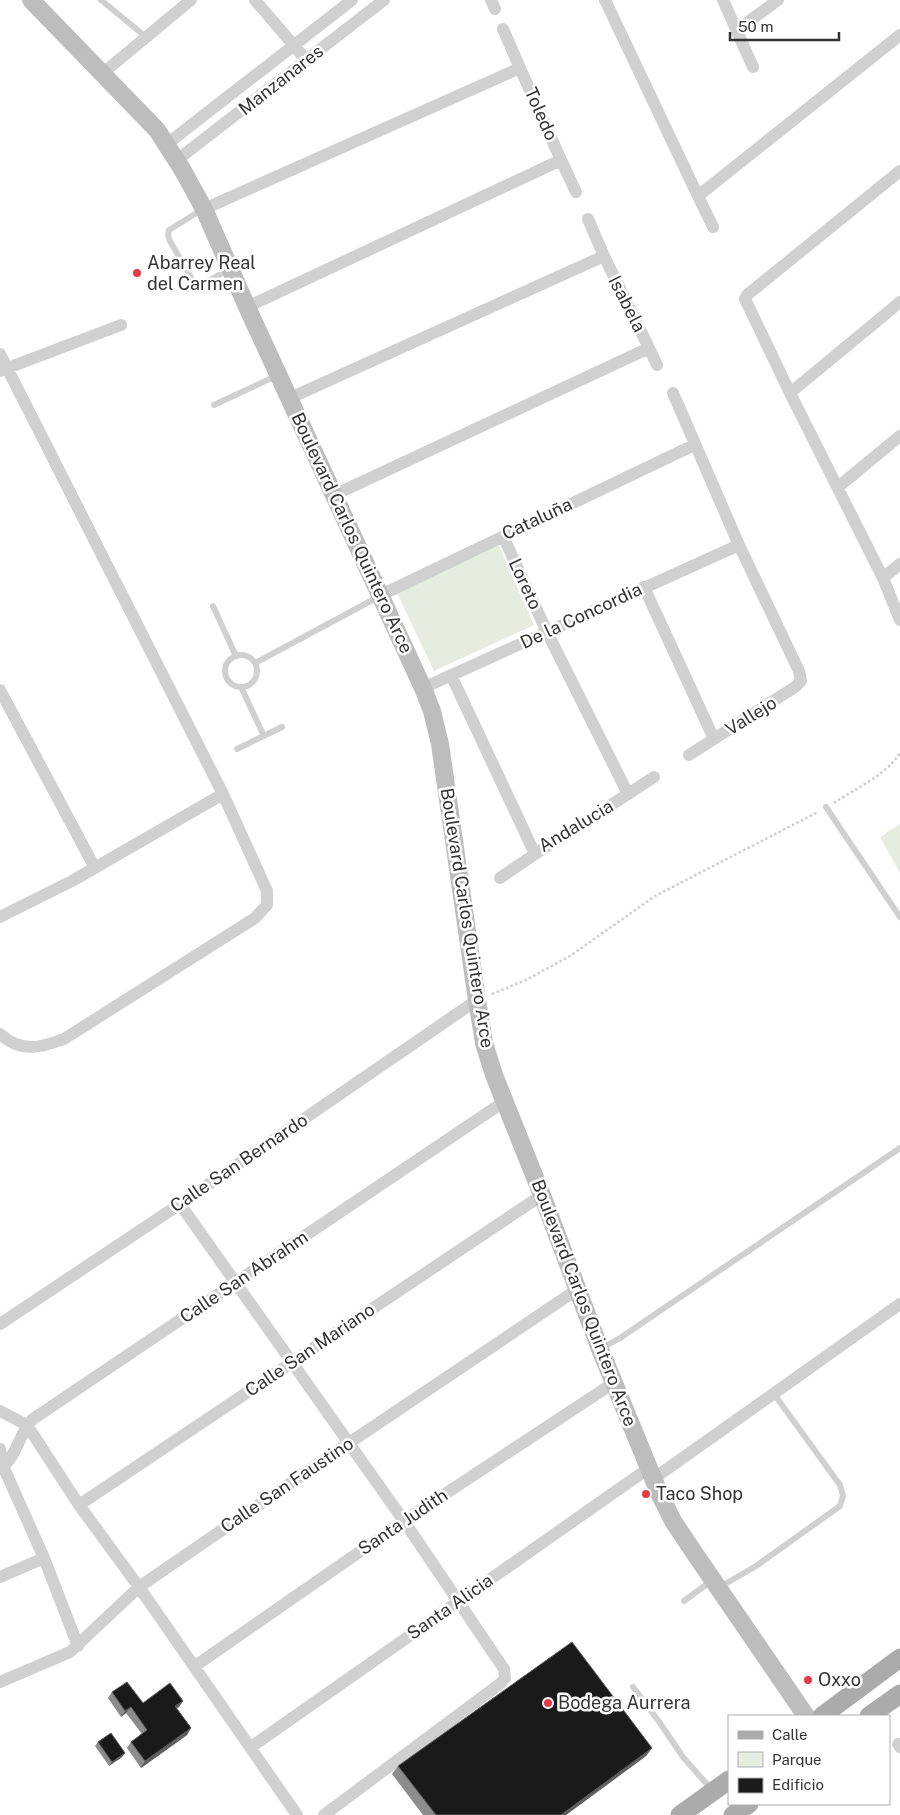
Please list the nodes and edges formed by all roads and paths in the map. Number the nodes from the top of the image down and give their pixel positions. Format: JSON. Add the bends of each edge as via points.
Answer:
{"nodes":[{"id":1,"x":31,"y":0,"type":"edge"},
{"id":2,"x":100,"y":0,"type":"edge"},
{"id":3,"x":191,"y":0,"type":"edge"},
{"id":4,"x":255,"y":0,"type":"edge"},
{"id":5,"x":352,"y":0,"type":"edge"},
{"id":6,"x":384,"y":0,"type":"edge"},
{"id":7,"x":605,"y":0,"type":"edge"},
{"id":8,"x":723,"y":0,"type":"edge"},
{"id":9,"x":778,"y":0,"type":"edge"},
{"id":10,"x":503,"y":29,"type":"dead end"},
{"id":11,"x":737,"y":30,"type":"junction"},
{"id":12,"x":900,"y":35,"type":"edge"},
{"id":13,"x":146,"y":37,"type":"junction"},
{"id":14,"x":293,"y":45,"type":"junction"},
{"id":15,"x":306,"y":61,"type":"junction"},
{"id":16,"x":753,"y":67,"type":"dead end"},
{"id":17,"x":520,"y":68,"type":"junction"},
{"id":18,"x":103,"y":73,"type":"junction"},
{"id":19,"x":167,"y":144,"type":"junction"},
{"id":20,"x":177,"y":160,"type":"junction"},
{"id":21,"x":561,"y":160,"type":"junction"},
{"id":22,"x":900,"y":171,"type":"edge"},
{"id":23,"x":576,"y":192,"type":"dead end"},
{"id":24,"x":698,"y":196,"type":"junction"},
{"id":25,"x":204,"y":209,"type":"junction"},
{"id":26,"x":588,"y":219,"type":"dead end"},
{"id":27,"x":712,"y":227,"type":"dead end"},
{"id":28,"x":604,"y":256,"type":"junction"},
{"id":29,"x":230,"y":269,"type":"junction"},
{"id":30,"x":900,"y":302,"type":"edge"},
{"id":31,"x":247,"y":307,"type":"junction"},
{"id":32,"x":121,"y":325,"type":"dead end"},
{"id":33,"x":649,"y":348,"type":"junction"},
{"id":34,"x":0,"y":354,"type":"edge"},
{"id":35,"x":658,"y":365,"type":"dead end"},
{"id":36,"x":4,"y":369,"type":"edge"},
{"id":37,"x":279,"y":375,"type":"junction"},
{"id":38,"x":673,"y":393,"type":"dead end"},
{"id":39,"x":790,"y":393,"type":"junction"},
{"id":40,"x":290,"y":398,"type":"junction"},
{"id":41,"x":214,"y":405,"type":"dead end"},
{"id":42,"x":900,"y":436,"type":"edge"},
{"id":43,"x":694,"y":445,"type":"junction"},
{"id":44,"x":838,"y":487,"type":"junction"},
{"id":45,"x":334,"y":495,"type":"junction"},
{"id":46,"x":503,"y":536,"type":"junction"},
{"id":47,"x":739,"y":545,"type":"junction"},
{"id":48,"x":900,"y":564,"type":"edge"},
{"id":49,"x":883,"y":578,"type":"junction"},
{"id":50,"x":644,"y":587,"type":"junction"},
{"id":51,"x":381,"y":596,"type":"junction"},
{"id":52,"x":213,"y":606,"type":"dead end"},
{"id":53,"x":900,"y":620,"type":"edge"},
{"id":54,"x":547,"y":632,"type":"junction"},
{"id":55,"x":236,"y":656,"type":"junction"},
{"id":56,"x":255,"y":663,"type":"junction"},
{"id":57,"x":452,"y":675,"type":"junction"},
{"id":58,"x":241,"y":687,"type":"junction"},
{"id":59,"x":423,"y":688,"type":"junction"},
{"id":60,"x":0,"y":690,"type":"edge"},
{"id":61,"x":12,"y":713,"type":"junction"},
{"id":62,"x":0,"y":720,"type":"edge"},
{"id":63,"x":282,"y":727,"type":"dead end"},
{"id":64,"x":264,"y":736,"type":"junction"},
{"id":65,"x":714,"y":739,"type":"junction"},
{"id":66,"x":237,"y":749,"type":"dead end"},
{"id":67,"x":900,"y":753,"type":"edge"},
{"id":68,"x":689,"y":755,"type":"dead end"},
{"id":69,"x":654,"y":777,"type":"dead end"},
{"id":70,"x":223,"y":794,"type":"junction"},
{"id":71,"x":628,"y":794,"type":"junction"},
{"id":72,"x":826,"y":807,"type":"junction"},
{"id":73,"x":535,"y":854,"type":"junction"},
{"id":74,"x":95,"y":868,"type":"junction"},
{"id":75,"x":500,"y":878,"type":"dead end"},
{"id":76,"x":900,"y":917,"type":"edge"},
{"id":77,"x":0,"y":918,"type":"edge"},
{"id":78,"x":477,"y":1000,"type":"junction"},
{"id":79,"x":0,"y":1034,"type":"edge"},
{"id":80,"x":505,"y":1101,"type":"junction"},
{"id":81,"x":900,"y":1148,"type":"edge"},
{"id":82,"x":542,"y":1195,"type":"junction"},
{"id":83,"x":180,"y":1204,"type":"junction"},
{"id":84,"x":236,"y":1282,"type":"junction"},
{"id":85,"x":578,"y":1289,"type":"junction"},
{"id":86,"x":900,"y":1304,"type":"edge"},
{"id":87,"x":0,"y":1324,"type":"edge"},
{"id":88,"x":600,"y":1349,"type":"junction"},
{"id":89,"x":292,"y":1362,"type":"junction"},
{"id":90,"x":615,"y":1382,"type":"junction"},
{"id":91,"x":774,"y":1394,"type":"junction"},
{"id":92,"x":0,"y":1411,"type":"edge"},
{"id":93,"x":27,"y":1425,"type":"junction"},
{"id":94,"x":349,"y":1443,"type":"junction"},
{"id":95,"x":0,"y":1450,"type":"edge"},
{"id":96,"x":2,"y":1468,"type":"edge"},
{"id":97,"x":651,"y":1474,"type":"junction"},
{"id":98,"x":79,"y":1505,"type":"junction"},
{"id":99,"x":404,"y":1521,"type":"junction"},
{"id":100,"x":44,"y":1558,"type":"junction"},
{"id":101,"x":0,"y":1576,"type":"edge"},
{"id":102,"x":716,"y":1584,"type":"junction"},
{"id":103,"x":139,"y":1587,"type":"junction"},
{"id":104,"x":458,"y":1601,"type":"junction"},
{"id":105,"x":684,"y":1601,"type":"dead end"},
{"id":106,"x":78,"y":1646,"type":"junction"},
{"id":107,"x":900,"y":1658,"type":"edge"},
{"id":108,"x":195,"y":1666,"type":"junction"},
{"id":109,"x":0,"y":1682,"type":"edge"},
{"id":110,"x":634,"y":1687,"type":"dead end"},
{"id":111,"x":900,"y":1694,"type":"edge"},
{"id":112,"x":805,"y":1715,"type":"edge"},
{"id":113,"x":823,"y":1715,"type":"edge"},
{"id":114,"x":871,"y":1715,"type":"edge"},
{"id":115,"x":251,"y":1747,"type":"junction"},
{"id":116,"x":728,"y":1781,"type":"edge"},
{"id":117,"x":713,"y":1791,"type":"junction"},
{"id":118,"x":748,"y":1805,"type":"edge"},
{"id":119,"x":297,"y":1815,"type":"edge"},
{"id":120,"x":324,"y":1815,"type":"edge"},
{"id":121,"x":680,"y":1815,"type":"edge"},
{"id":122,"x":733,"y":1815,"type":"edge"}],
"edges":[{"from":1,"to":18,"type":"street","name":"Boulevard Carlos Quintero Arce"},
{"from":2,"to":13,"type":"lane"},
{"from":3,"to":13,"type":"street"},
{"from":4,"to":14,"type":"street"},
{"from":5,"to":14,"type":"street","name":"Manzanares"},
{"from":6,"to":15,"type":"street","name":"Manzanares"},
{"from":7,"to":24,"type":"street"},
{"from":8,"to":11,"type":"street"},
{"from":9,"to":11,"type":"street"},
{"from":10,"to":17,"type":"street"},
{"from":11,"to":16,"type":"street"},
{"from":12,"to":24,"type":"street"},
{"from":13,"to":18,"type":"street"},
{"from":14,"to":15,"type":"street"},
{"from":14,"to":19,"type":"street","name":"Manzanares"},
{"from":15,"to":20,"type":"street","name":"Manzanares"},
{"from":17,"to":21,"type":"street","name":"Toledo"},
{"from":17,"to":25,"type":"street","name":"Toledo"},
{"from":18,"to":19,"type":"street","name":"Boulevard Carlos Quintero Arce"},
{"from":19,"to":20,"type":"street","name":"Boulevard Carlos Quintero Arce"},
{"from":20,"to":25,"type":"street","name":"Boulevard Carlos Quintero Arce"},
{"from":21,"to":23,"type":"street"},
{"from":21,"to":31,"type":"street","name":"Toledo"},
{"from":22,"to":39,"type":"street","via":[[745,297]]},
{"from":24,"to":27,"type":"street"},
{"from":25,"to":29,"type":"street","name":"Boulevard Carlos Quintero Arce"},
{"from":25,"to":29,"type":"lane","via":[[170,230],[170,241],[198,283]]},
{"from":26,"to":28,"type":"street"},
{"from":28,"to":33,"type":"street","name":"Isabela"},
{"from":28,"to":40,"type":"street","name":"Isabela"},
{"from":29,"to":31,"type":"street","name":"Boulevard Carlos Quintero Arce"},
{"from":30,"to":39,"type":"street"},
{"from":31,"to":37,"type":"street","name":"Boulevard Carlos Quintero Arce"},
{"from":32,"to":36,"type":"street"},
{"from":33,"to":35,"type":"street"},
{"from":33,"to":45,"type":"street","name":"Isabela"},
{"from":34,"to":36,"type":"street"},
{"from":36,"to":70,"type":"street"},
{"from":37,"to":40,"type":"street","name":"Boulevard Carlos Quintero Arce"},
{"from":37,"to":41,"type":"lane"},
{"from":38,"to":43,"type":"street"},
{"from":39,"to":44,"type":"street"},
{"from":40,"to":45,"type":"street","name":"Boulevard Carlos Quintero Arce"},
{"from":42,"to":44,"type":"street"},
{"from":43,"to":46,"type":"street","name":"Cataluña"},
{"from":43,"to":47,"type":"street"},
{"from":44,"to":49,"type":"street"},
{"from":45,"to":51,"type":"street","name":"Boulevard Carlos Quintero Arce"},
{"from":46,"to":51,"type":"street","name":"Cataluña"},
{"from":46,"to":54,"type":"street","name":"Loreto"},
{"from":47,"to":50,"type":"street","name":"De la Concordia"},
{"from":47,"to":65,"type":"street","name":"Vallejo","via":[[801,681]]},
{"from":48,"to":49,"type":"street"},
{"from":49,"to":53,"type":"street"},
{"from":50,"to":54,"type":"street","name":"De la Concordia"},
{"from":50,"to":65,"type":"street","name":"Vallejo"},
{"from":51,"to":56,"type":"lane"},
{"from":51,"to":59,"type":"street","name":"Boulevard Carlos Quintero Arce"},
{"from":52,"to":55,"type":"lane"},
{"from":54,"to":57,"type":"street","name":"De la Concordia"},
{"from":54,"to":71,"type":"street","name":"Andalucia"},
{"from":55,"to":56,"type":"lane","via":[[247,656]]},
{"from":55,"to":58,"type":"lane","via":[[227,663],[225,674],[230,683]]},
{"from":56,"to":58,"type":"lane","via":[[255,679]]},
{"from":57,"to":59,"type":"street","name":"De la Concordia"},
{"from":57,"to":73,"type":"street","name":"Andalucia"},
{"from":58,"to":64,"type":"lane"},
{"from":59,"to":78,"type":"street","name":"Boulevard Carlos Quintero Arce","via":[[440,744]]},
{"from":60,"to":61,"type":"street"},
{"from":61,"to":62,"type":"street"},
{"from":61,"to":74,"type":"street"},
{"from":63,"to":64,"type":"lane"},
{"from":64,"to":66,"type":"lane"},
{"from":65,"to":68,"type":"street"},
{"from":67,"to":72,"type":"path","via":[[879,775]]},
{"from":69,"to":71,"type":"street"},
{"from":70,"to":74,"type":"street"},
{"from":70,"to":79,"type":"street","via":[[267,891],[268,905],[254,918],[64,1039],[44,1047],[24,1047]]},
{"from":71,"to":73,"type":"street","name":"Andalucia"},
{"from":72,"to":76,"type":"lane"},
{"from":72,"to":78,"type":"path","via":[[655,896],[570,956],[526,980]]},
{"from":73,"to":75,"type":"street"},
{"from":74,"to":77,"type":"street"},
{"from":78,"to":80,"type":"street","name":"Boulevard Carlos Quintero Arce","via":[[484,1044]]},
{"from":78,"to":83,"type":"street","name":"Calle San Bernardo"},
{"from":80,"to":82,"type":"street","name":"Boulevard Carlos Quintero Arce"},
{"from":80,"to":84,"type":"street","name":"Calle San Abrahm"},
{"from":81,"to":88,"type":"lane"},
{"from":82,"to":85,"type":"street","name":"Boulevard Carlos Quintero Arce"},
{"from":82,"to":89,"type":"street","name":"Calle San Mariano"},
{"from":83,"to":84,"type":"street"},
{"from":83,"to":87,"type":"street","name":"Calle San Bernardo"},
{"from":84,"to":89,"type":"street"},
{"from":84,"to":93,"type":"street","name":"Calle San Abrahm"},
{"from":85,"to":88,"type":"street","name":"Boulevard Carlos Quintero Arce"},
{"from":85,"to":94,"type":"street","name":"Calle San Faustino"},
{"from":86,"to":91,"type":"street","name":"Santa Alicia"},
{"from":88,"to":90,"type":"street","name":"Boulevard Carlos Quintero Arce"},
{"from":89,"to":94,"type":"street"},
{"from":89,"to":98,"type":"street","name":"Calle San Mariano"},
{"from":90,"to":97,"type":"street","name":"Boulevard Carlos Quintero Arce"},
{"from":90,"to":99,"type":"street","name":"Santa Judith"},
{"from":91,"to":97,"type":"street","name":"Santa Alicia"},
{"from":91,"to":102,"type":"lane","via":[[840,1485],[843,1496],[840,1506],[756,1566]]},
{"from":92,"to":93,"type":"street"},
{"from":93,"to":96,"type":"street","name":"Calle San Abrahm"},
{"from":93,"to":98,"type":"street"},
{"from":94,"to":99,"type":"street"},
{"from":94,"to":103,"type":"street","name":"Calle San Faustino"},
{"from":95,"to":96,"type":"street"},
{"from":96,"to":100,"type":"street"},
{"from":97,"to":102,"type":"street","name":"Boulevard Carlos Quintero Arce","via":[[674,1520]]},
{"from":97,"to":104,"type":"street","name":"Santa Alicia"},
{"from":98,"to":103,"type":"street"},
{"from":99,"to":104,"type":"street"},
{"from":99,"to":108,"type":"street","name":"Santa Judith"},
{"from":100,"to":101,"type":"street"},
{"from":100,"to":106,"type":"street"},
{"from":102,"to":105,"type":"lane"},
{"from":102,"to":112,"type":"street","name":"Boulevard Carlos Quintero Arce"},
{"from":103,"to":106,"type":"street","name":"Calle San Faustino"},
{"from":103,"to":108,"type":"street"},
{"from":104,"to":115,"type":"street","name":"Santa Alicia"},
{"from":104,"to":120,"type":"street","via":[[504,1669],[505,1678]]},
{"from":106,"to":109,"type":"street","name":"Calle San Faustino"},
{"from":107,"to":113,"type":"main road"},
{"from":108,"to":115,"type":"street"},
{"from":110,"to":117,"type":"lane","via":[[683,1757]]},
{"from":111,"to":114,"type":"main road"},
{"from":115,"to":119,"type":"street"},
{"from":116,"to":117,"type":"main road"},
{"from":117,"to":121,"type":"main road"},
{"from":118,"to":122,"type":"main road"}]}
